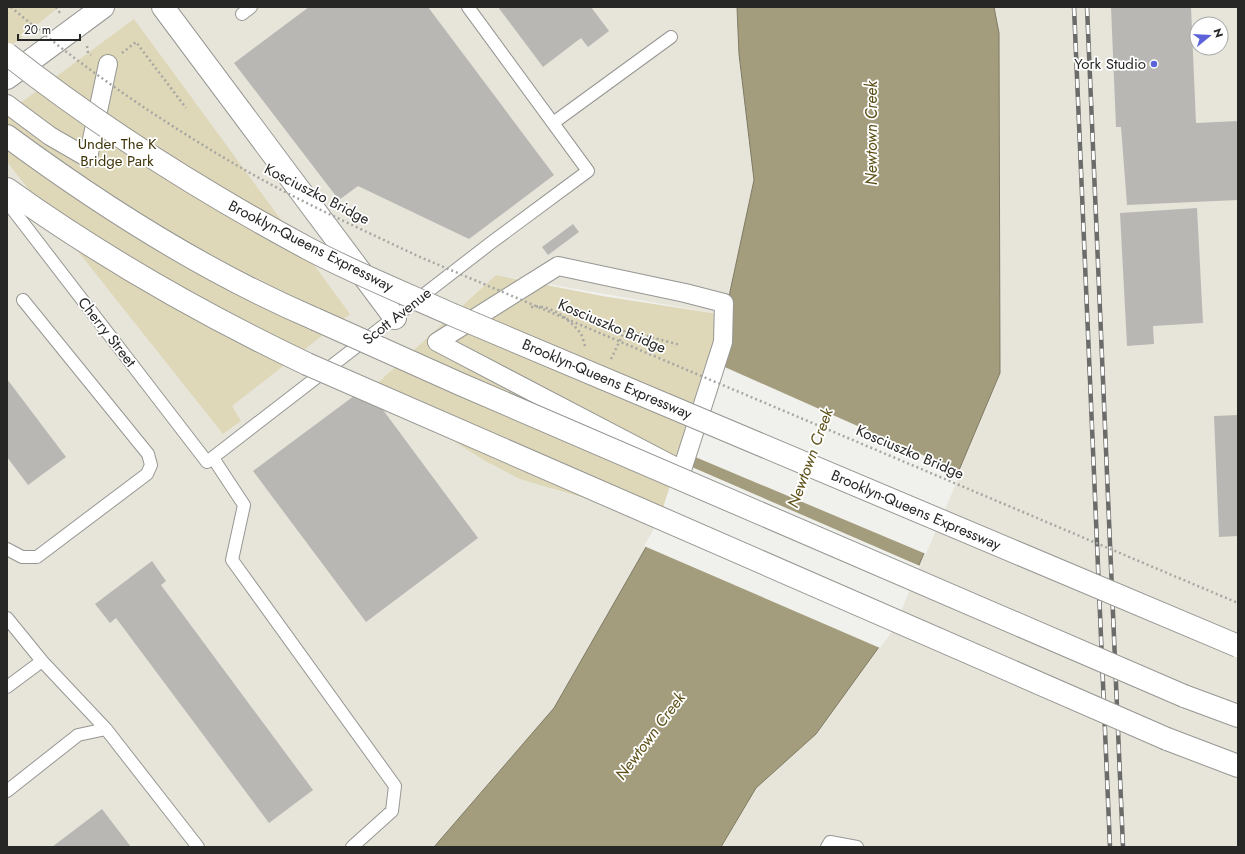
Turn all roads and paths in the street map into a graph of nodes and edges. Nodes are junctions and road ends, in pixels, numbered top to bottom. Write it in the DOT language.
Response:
graph roads {
  1 [pos="11,7"];
  2 [pos="103,7"];
  3 [pos="163,7"];
  4 [pos="468,7"];
  5 [pos="671,37"];
  6 [pos="84,42"];
  7 [pos="7,54"];
  8 [pos="108,64"];
  9 [pos="7,78"];
  10 [pos="7,104"];
  11 [pos="186,108"];
  12 [pos="553,123"];
  13 [pos="7,136"];
  14 [pos="7,189"];
  15 [pos="7,202"];
  16 [pos="23,300"];
  17 [pos="724,303"];
  18 [pos="530,308"];
  19 [pos="395,318"];
  20 [pos="588,353"];
  21 [pos="210,460"];
  22 [pos="7,549"];
  23 [pos="1238,603"];
  24 [pos="7,618"];
  25 [pos="1238,646"];
  26 [pos="42,660"];
  27 [pos="7,687"];
  28 [pos="1238,716"];
  29 [pos="106,729"];
  30 [pos="1238,766"];
  31 [pos="7,790"];
  32 [pos="198,847"];
  33 [pos="352,847"];
  34 [pos="827,847"];
  35 [pos="857,847"];
  1 -- 23 [label="path, Kosciuszko Bridge, bridge"];
  2 -- 9 [label="main road"];
  3 -- 19 [label="main road"];
  4 -- 12 [label="lane"];
  5 -- 12 [label="lane"];
  6 -- 8 [label="path"];
  7 -- 25 [label="main road, Brooklyn-Queens Expressway, bridge"];
  8 -- 10 [label="street"];
  8 -- 11 [label="path"];
  12 -- 19 [label="lane, Scott Avenue"];
  13 -- 28 [label="main road, bridge"];
  14 -- 30 [label="main road, bridge"];
  15 -- 21 [label="lane, Cherry Street"];
  16 -- 22 [label="lane"];
  17 -- 17 [label="street"];
  18 -- 20 [label="path"];
  19 -- 21 [label="lane, Scott Avenue"];
  21 -- 33 [label="lane, Cherry Street"];
  24 -- 26 [label="lane"];
  26 -- 27 [label="lane"];
  26 -- 29 [label="lane"];
  29 -- 31 [label="lane"];
  29 -- 32 [label="lane"];
  34 -- 35 [label="lane"];
}
